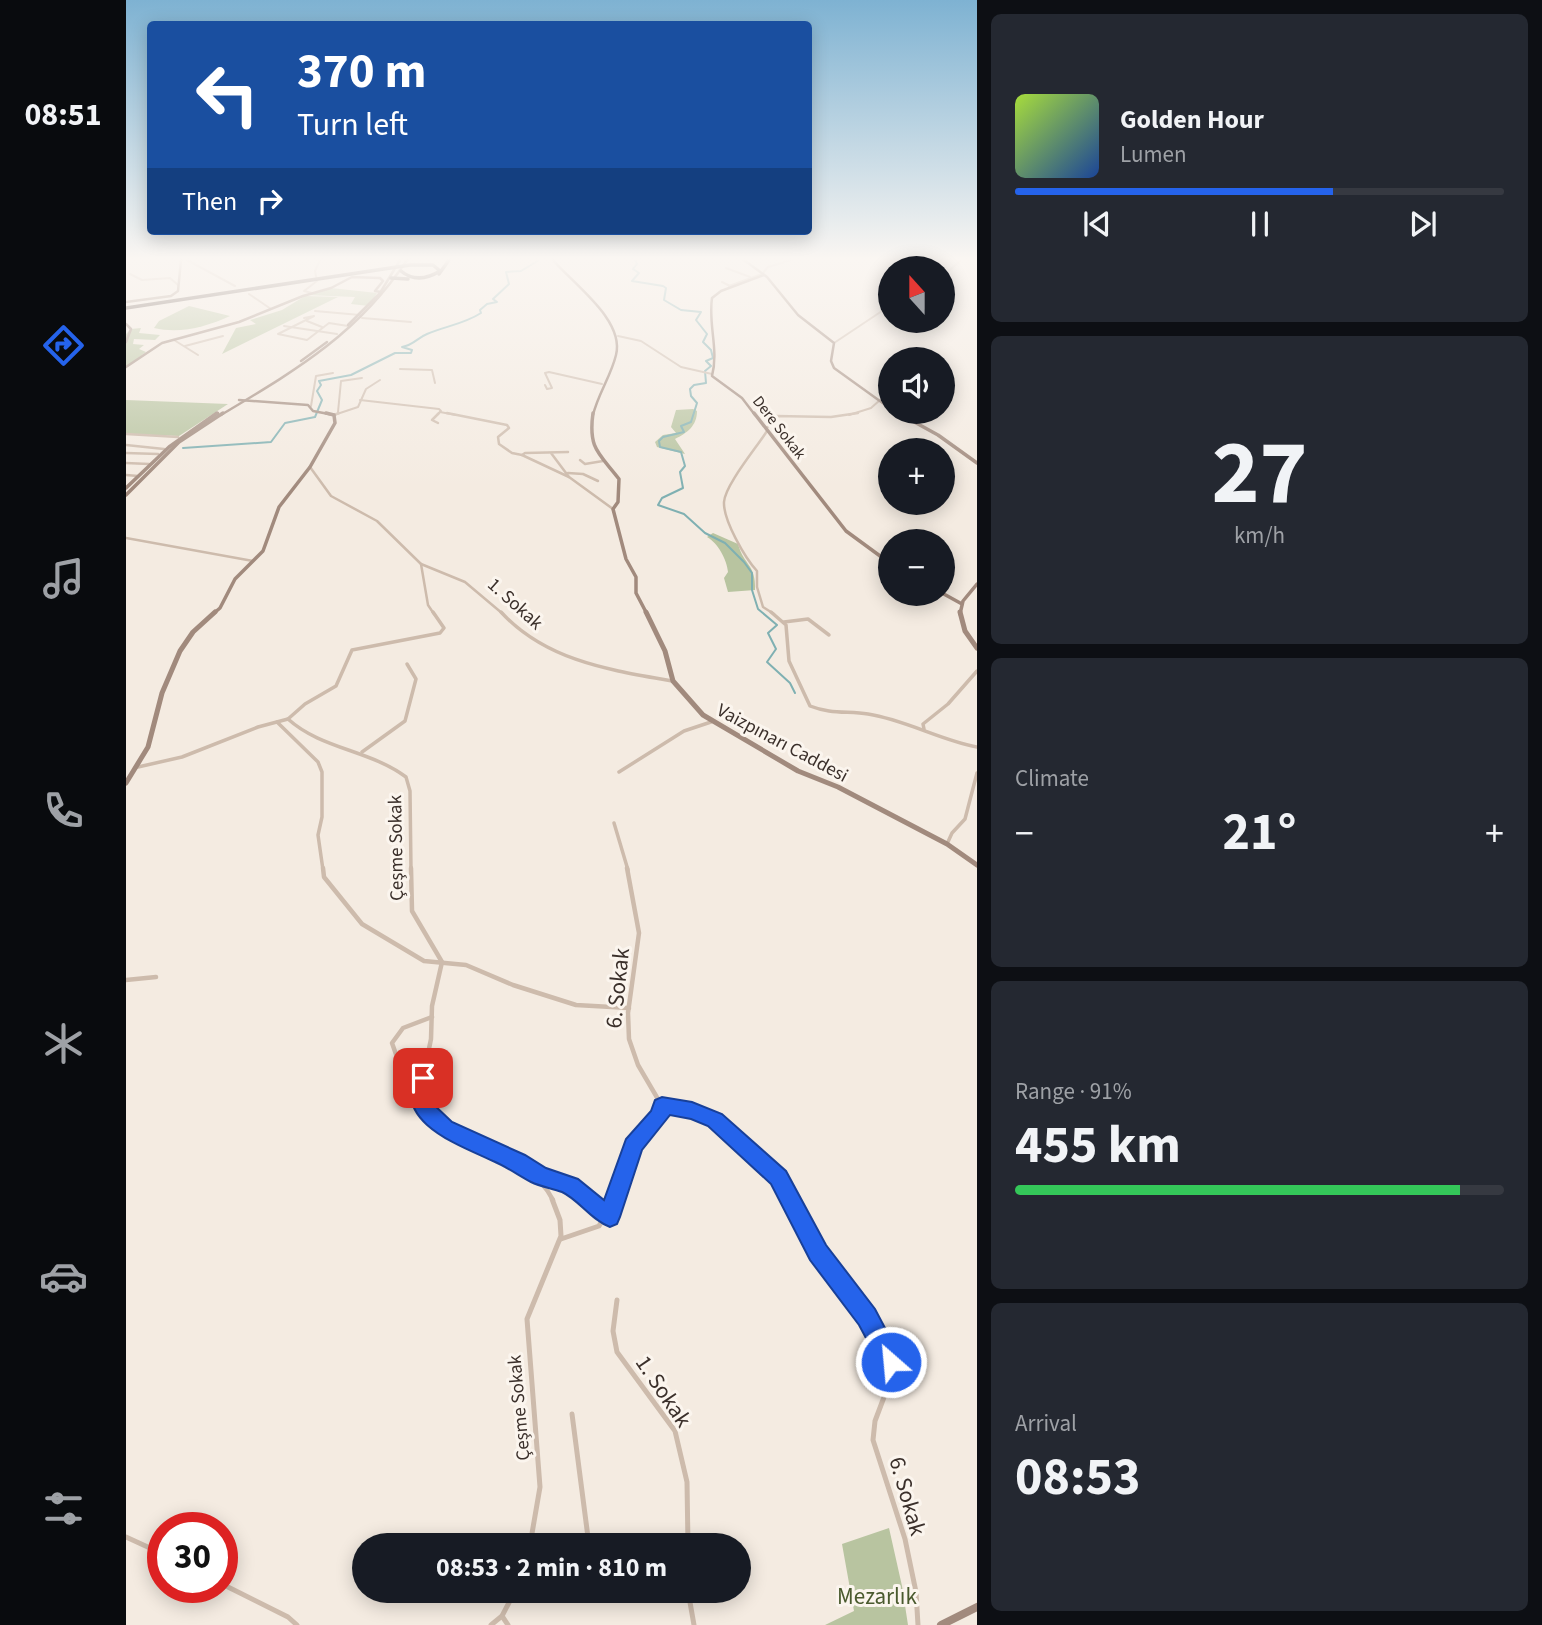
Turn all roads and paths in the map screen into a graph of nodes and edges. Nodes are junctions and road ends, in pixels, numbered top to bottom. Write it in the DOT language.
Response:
graph roads {
  1 [pos="190,336"];
  2 [pos="223,336"];
  3 [pos="287,336"];
  4 [pos="313,336"];
  5 [pos="335,336"];
  6 [pos="338,336"];
  7 [pos="618,336"];
  8 [pos="715,336"];
  9 [pos="825,336"];
  10 [pos="841,336"];
  11 [pos="174,340"];
  12 [pos="834,343"];
  13 [pos="186,346"];
  14 [pos="198,355"];
  15 [pos="126,367"];
  16 [pos="400,369"];
  17 [pos="333,373"];
  18 [pos="712,374"];
  19 [pos="362,378"];
  20 [pos="380,380"];
  21 [pos="435,383"];
  22 [pos="603,384"];
  23 [pos="545,385"];
  24 [pos="878,399"];
  25 [pos="239,400"];
  26 [pos="360,400"];
  27 [pos="245,401"];
  28 [pos="878,402"];
  29 [pos="311,406"];
  30 [pos="440,412"];
  31 [pos="336,414"];
  32 [pos="438,423"];
  33 [pos="918,424"];
  34 [pos="766,430"];
  35 [pos="126,434"];
  36 [pos="178,438"];
  37 [pos="126,445"];
  38 [pos="164,449"];
  39 [pos="568,452"];
  40 [pos="126,453"];
  41 [pos="551,453"];
  42 [pos="158,454"];
  43 [pos="522,455"];
  44 [pos="580,460"];
  45 [pos="603,461"];
  46 [pos="126,463"];
  47 [pos="977,463"];
  48 [pos="149,464"];
  49 [pos="310,467"];
  50 [pos="126,475"];
  51 [pos="568,475"];
  52 [pos="138,476"];
  53 [pos="598,481"];
  54 [pos="126,482"];
  55 [pos="132,482"];
  56 [pos="126,488"];
  57 [pos="126,495"];
  58 [pos="614,509"];
  59 [pos="126,538"];
  60 [pos="878,554"];
  61 [pos="253,561"];
  62 [pos="421,564"];
  63 [pos="977,584"];
  64 [pos="955,600"];
  65 [pos="962,604"];
  66 [pos="784,622"];
  67 [pos="830,635"];
  68 [pos="977,648"];
  69 [pos="407,664"];
  70 [pos="977,671"];
  71 [pos="673,681"];
  72 [pos="288,719"];
  73 [pos="277,722"];
  74 [pos="711,722"];
  75 [pos="924,729"];
  76 [pos="977,747"];
  77 [pos="362,751"];
  78 [pos="138,766"];
  79 [pos="619,772"];
  80 [pos="977,773"];
  81 [pos="126,783"];
  82 [pos="614,823"];
  83 [pos="947,844"];
  84 [pos="977,865"];
  85 [pos="442,962"];
  86 [pos="156,976"];
  87 [pos="126,981"];
  88 [pos="629,1008"];
  89 [pos="432,1017"];
  90 [pos="423,1078"];
  91 [pos="662,1106"];
  92 [pos="540,1176"];
  93 [pos="610,1217"];
  94 [pos="560,1239"];
  95 [pos="617,1300"];
  96 [pos="572,1415"];
  97 [pos="532,1533"];
  98 [pos="587,1533"];
  99 [pos="688,1533"];
  100 [pos="126,1537"];
  101 [pos="147,1547"];
  102 [pos="238,1592"];
  103 [pos="509,1603"];
  104 [pos="690,1603"];
  105 [pos="977,1607"];
  106 [pos="502,1616"];
  107 [pos="297,1625"];
  108 [pos="491,1625"];
  109 [pos="508,1625"];
  110 [pos="694,1625"];
  111 [pos="918,1625"];
  112 [pos="941,1625"];
  1 -- 11 [label="street"];
  2 -- 13 [label="street"];
  3 -- 4 [label="street"];
  5 -- 25 [label="street"];
  6 -- 27 [label="street"];
  7 -- 18 [label="street"];
  7 -- 22 [label="street, Vaizpınarı Caddesi"];
  8 -- 18 [label="street"];
  9 -- 12 [label="street"];
  10 -- 12 [label="street"];
  11 -- 13 [label="street"];
  11 -- 15 [label="street"];
  12 -- 24 [label="street"];
  13 -- 14 [label="street"];
  16 -- 21 [label="street"];
  17 -- 29 [label="street"];
  18 -- 34 [label="street, Dere Sokak"];
  19 -- 31 [label="street"];
  20 -- 26 [label="street"];
  22 -- 23 [label="street"];
  22 -- 45 [label="street, Vaizpınarı Caddesi"];
  25 -- 27 [label="street"];
  25 -- 36 [label="street"];
  26 -- 30 [label="street"];
  26 -- 31 [label="street"];
  27 -- 29 [label="street"];
  27 -- 57 [label="street"];
  28 -- 34 [label="street"];
  29 -- 31 [label="street"];
  30 -- 32 [label="street"];
  30 -- 43 [label="street"];
  31 -- 49 [label="street"];
  33 -- 47 [label="street"];
  34 -- 60 [label="street, Dere Sokak"];
  34 -- 66 [label="street"];
  35 -- 36 [label="street"];
  36 -- 38 [label="street"];
  37 -- 38 [label="street"];
  38 -- 42 [label="street"];
  39 -- 41 [label="street"];
  40 -- 42 [label="street"];
  41 -- 43 [label="street"];
  41 -- 51 [label="street"];
  42 -- 48 [label="street"];
  43 -- 51 [label="street"];
  44 -- 45 [label="street"];
  45 -- 58 [label="street, Vaizpınarı Caddesi"];
  46 -- 48 [label="street"];
  48 -- 52 [label="street"];
  49 -- 61 [label="street"];
  49 -- 62 [label="street"];
  50 -- 52 [label="street"];
  51 -- 53 [label="street"];
  51 -- 58 [label="street"];
  52 -- 55 [label="street"];
  54 -- 55 [label="street"];
  55 -- 56 [label="street"];
  58 -- 71 [label="street, Vaizpınarı Caddesi"];
  59 -- 61 [label="street"];
  61 -- 78 [label="street"];
  62 -- 71 [label="street, 1. Sokak"];
  62 -- 72 [label="street"];
  63 -- 65 [label="street"];
  64 -- 65 [label="street"];
  65 -- 68 [label="street"];
  66 -- 67 [label="street"];
  66 -- 75 [label="street"];
  69 -- 77 [label="street"];
  70 -- 75 [label="street"];
  71 -- 74 [label="street, Vaizpınarı Caddesi"];
  72 -- 73 [label="street"];
  72 -- 77 [label="street, Çeşme Sokak"];
  73 -- 78 [label="street"];
  73 -- 85 [label="street"];
  74 -- 79 [label="street"];
  74 -- 83 [label="street, Vaizpınarı Caddesi"];
  75 -- 76 [label="street"];
  77 -- 85 [label="street, Çeşme Sokak"];
  78 -- 81 [label="street"];
  80 -- 83 [label="street"];
  82 -- 88 [label="street, 6. Sokak"];
  83 -- 84 [label="street, Vaizpınarı Caddesi"];
  85 -- 88 [label="street"];
  85 -- 89 [label="street"];
  86 -- 87 [label="street"];
  88 -- 91 [label="street, 6. Sokak"];
  89 -- 90 [label="street"];
  89 -- 90 [label="street"];
  90 -- 92 [label="street"];
  91 -- 93 [label="street"];
  91 -- 111 [label="street, 6. Sokak"];
  92 -- 93 [label="street"];
  92 -- 94 [label="street"];
  93 -- 94 [label="street"];
  94 -- 97 [label="street, Çeşme Sokak"];
  95 -- 99 [label="street, 1. Sokak"];
  96 -- 98 [label="street"];
  100 -- 101 [label="street"];
  102 -- 107 [label="street"];
  103 -- 106 [label="street"];
  104 -- 110 [label="street"];
  105 -- 112 [label="street"];
  106 -- 108 [label="street"];
  106 -- 109 [label="street"];
}
